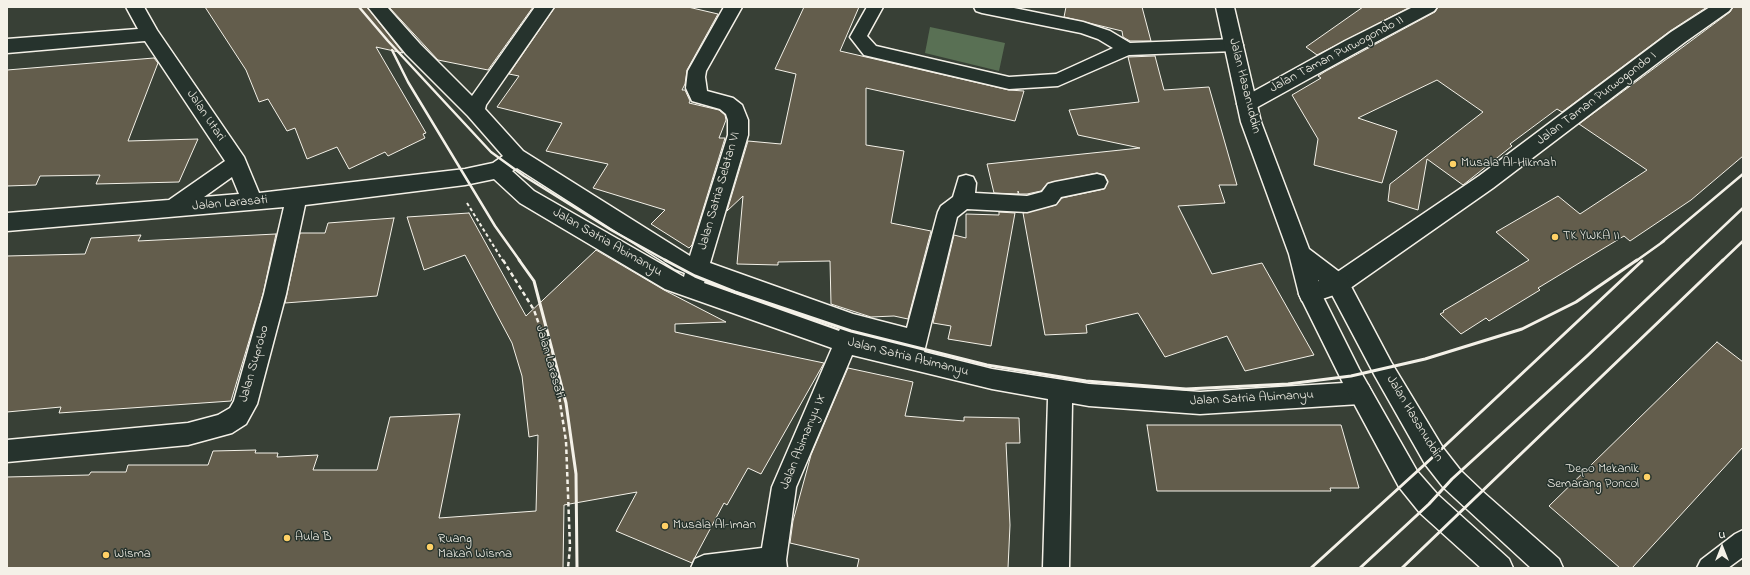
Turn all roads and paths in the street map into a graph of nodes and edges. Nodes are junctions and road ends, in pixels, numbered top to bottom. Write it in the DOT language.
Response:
graph roads {
  1 [pos="135,7"];
  2 [pos="377,7"];
  3 [pos="545,7"];
  4 [pos="733,7"];
  5 [pos="875,7"];
  6 [pos="982,7"];
  7 [pos="1225,7"];
  8 [pos="1428,7"];
  9 [pos="1723,7"];
  10 [pos="150,34"];
  11 [pos="1234,45"];
  12 [pos="7,46"];
  13 [pos="1127,49"];
  14 [pos="1247,104"];
  15 [pos="475,111"];
  16 [pos="516,157"];
  17 [pos="237,163"];
  18 [pos="498,170"];
  19 [pos="452,178"];
  20 [pos="1097,182"];
  21 [pos="296,198"];
  22 [pos="252,202"];
  23 [pos="172,209"];
  24 [pos="7,222"];
  25 [pos="1300,254"];
  26 [pos="695,279"];
  27 [pos="1338,284"];
  28 [pos="1310,294"];
  29 [pos="849,334"];
  30 [pos="913,350"];
  31 [pos="1060,390"];
  32 [pos="1360,392"];
  33 [pos="7,451"];
  34 [pos="1743,542"];
  35 [pos="774,564"];
  36 [pos="568,568"];
  37 [pos="704,568"];
  38 [pos="1056,568"];
  39 [pos="1500,568"];
  40 [pos="1550,568"];
  41 [pos="1709,568"];
  1 -- 10 [label="street, Jalan Utari"];
  2 -- 15 [label="street"];
  3 -- 15 [label="street"];
  4 -- 26 [label="street, Jalan Satria Selatan VI"];
  5 -- 13 [label="lane"];
  6 -- 13 [label="lane"];
  7 -- 11 [label="street, Jalan Hasanuddin"];
  8 -- 14 [label="street, Jalan Taman Purwogondo II"];
  9 -- 27 [label="street, Jalan Taman Purwogondo I"];
  10 -- 12 [label="street"];
  10 -- 17 [label="street, Jalan Utari"];
  11 -- 13 [label="lane"];
  11 -- 14 [label="street, Jalan Hasanuddin"];
  14 -- 25 [label="street, Jalan Hasanuddin"];
  15 -- 16 [label="street"];
  16 -- 18 [label="street, Jalan Larasati"];
  16 -- 26 [label="street"];
  17 -- 22 [label="street, Jalan Utari"];
  17 -- 23 [label="street"];
  18 -- 19 [label="street, Jalan Larasati"];
  18 -- 26 [label="street, Jalan Satria Abimanyu"];
  19 -- 21 [label="street, Jalan Larasati"];
  19 -- 36 [label="path, Jalan Larasati"];
  20 -- 30 [label="street"];
  21 -- 22 [label="street, Jalan Larasati"];
  21 -- 33 [label="street, Jalan Suprobo"];
  22 -- 23 [label="street, Jalan Larasati"];
  23 -- 24 [label="street, Jalan Larasati"];
  25 -- 27 [label="street, Jalan Hasanuddin"];
  25 -- 28 [label="street, Jalan Hasanuddin"];
  26 -- 29 [label="street, Jalan Satria Abimanyu"];
  27 -- 28 [label="street, Jalan Taman Purwogondo I"];
  27 -- 40 [label="street, Jalan Hasanuddin"];
  28 -- 32 [label="street, Jalan Hasanuddin"];
  29 -- 30 [label="street, Jalan Satria Abimanyu"];
  29 -- 35 [label="street, Jalan Abimanyu IX"];
  30 -- 31 [label="street, Jalan Satria Abimanyu"];
  31 -- 32 [label="street, Jalan Satria Abimanyu"];
  31 -- 38 [label="street"];
  32 -- 39 [label="street, Jalan Hasanuddin"];
  34 -- 41 [label="lane"];
  35 -- 37 [label="street"];
}
